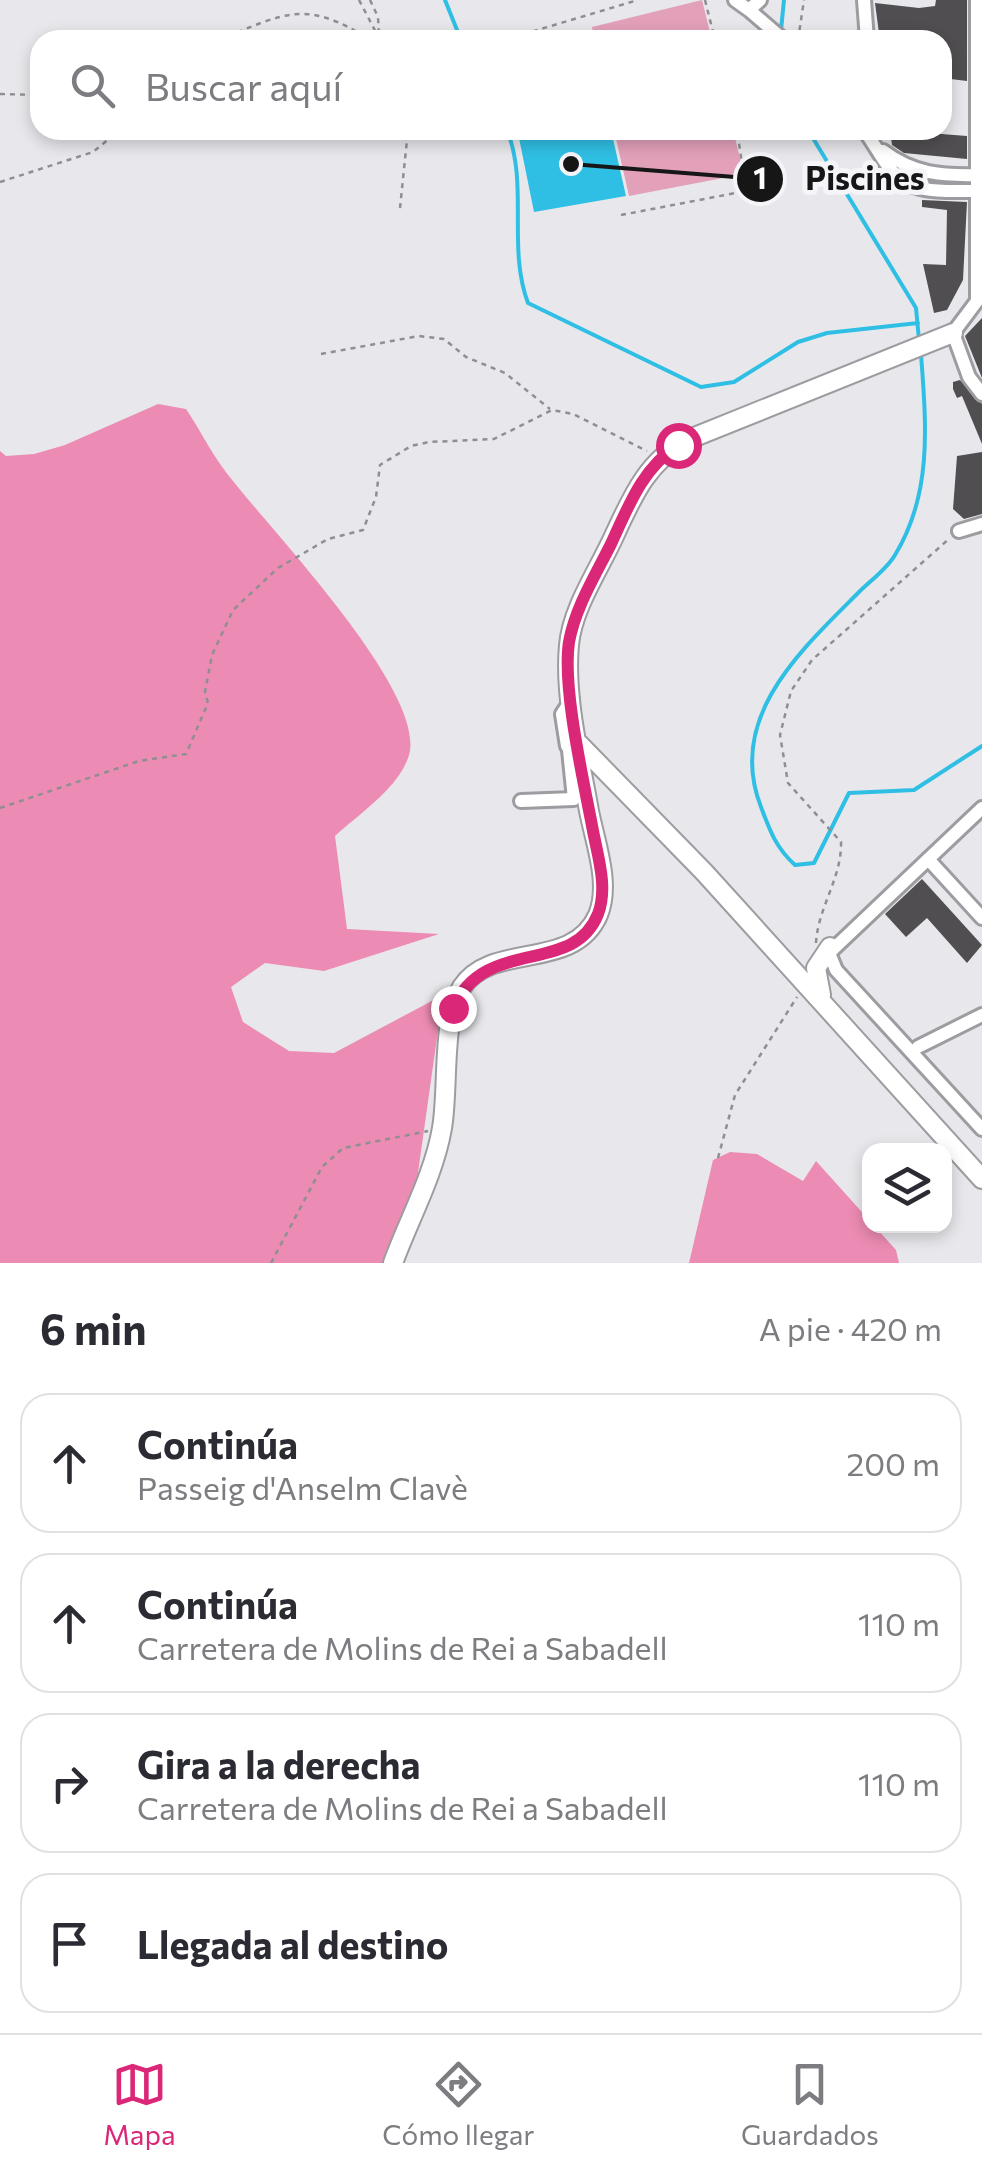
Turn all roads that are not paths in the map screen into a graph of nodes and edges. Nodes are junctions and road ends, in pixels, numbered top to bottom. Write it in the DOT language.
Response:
graph roads {
  1 [pos="735,0"];
  2 [pos="864,0"];
  3 [pos="977,0"];
  4 [pos="756,4"];
  5 [pos="774,30"];
  6 [pos="866,30"];
  7 [pos="980,108"];
  8 [pos="872,140"];
  9 [pos="877,140"];
  10 [pos="878,148"];
  11 [pos="979,175"];
  12 [pos="909,176"];
  13 [pos="981,191"];
  14 [pos="945,336"];
  15 [pos="982,394"];
  16 [pos="982,524"];
  17 [pos="959,531"];
  18 [pos="576,750"];
  19 [pos="521,801"];
  20 [pos="982,808"];
  21 [pos="928,859"];
  22 [pos="982,918"];
  23 [pos="815,969"];
  24 [pos="836,970"];
  25 [pos="982,1014"];
  26 [pos="918,1047"];
  27 [pos="982,1128"];
  28 [pos="982,1164"];
  29 [pos="982,1180"];
  30 [pos="393,1263"];
  1 -- 4 [label="street"];
  2 -- 6 [label="street"];
  3 -- 7 [label="street"];
  4 -- 5 [label="street"];
  7 -- 11 [label="street"];
  8 -- 10 [label="street"];
  9 -- 10 [label="street"];
  10 -- 12 [label="street"];
  11 -- 12 [label="street"];
  11 -- 13 [label="street"];
  12 -- 13 [label="street"];
  13 -- 14 [label="street"];
  14 -- 15 [label="street"];
  14 -- 18 [label="main road"];
  16 -- 17 [label="street"];
  18 -- 19 [label="street"];
  18 -- 23 [label="main road"];
  18 -- 30 [label="main road"];
  20 -- 21 [label="street"];
  21 -- 22 [label="street"];
  21 -- 23 [label="street"];
  23 -- 24 [label="main road"];
  23 -- 28 [label="main road"];
  23 -- 29 [label="main road"];
  24 -- 27 [label="street"];
  25 -- 26 [label="street"];
}
